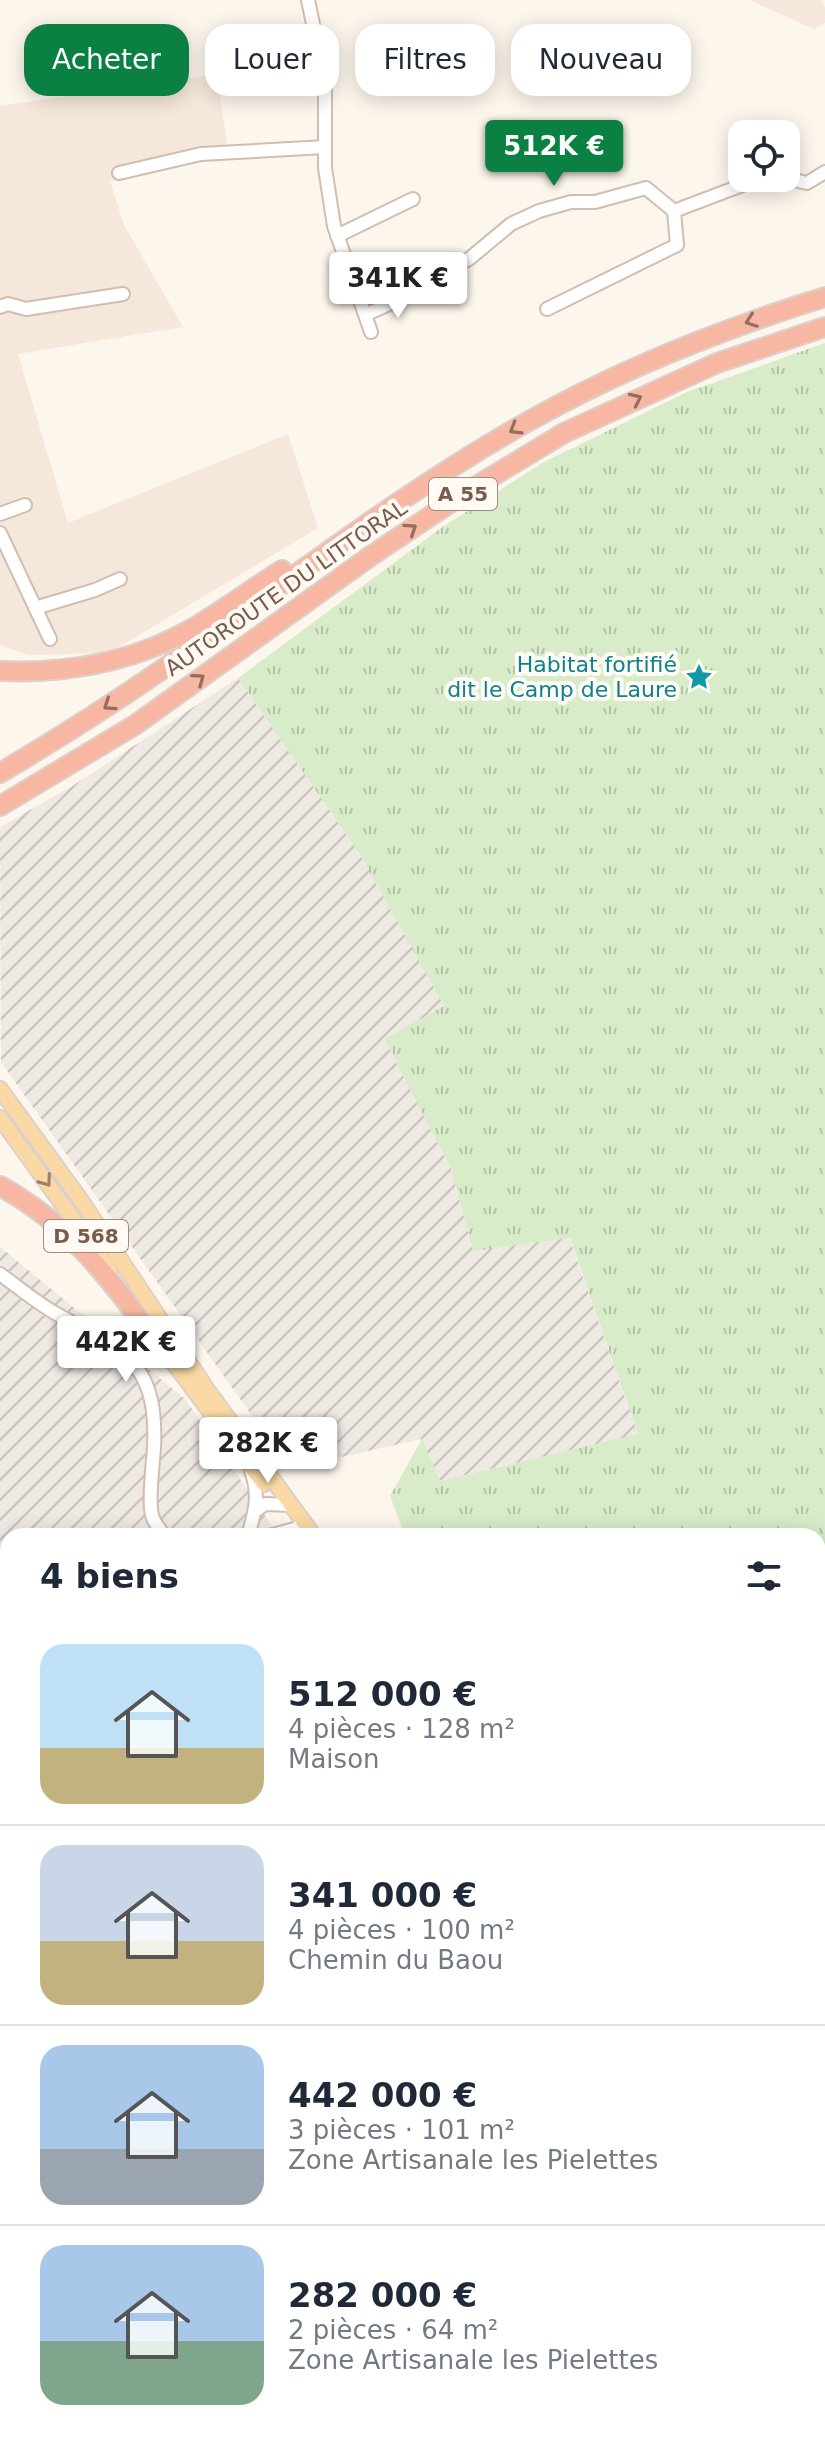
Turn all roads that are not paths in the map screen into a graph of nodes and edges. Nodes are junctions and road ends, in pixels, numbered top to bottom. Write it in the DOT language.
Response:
graph roads {
  1 [pos="308,0"];
  2 [pos="325,147"];
  3 [pos="825,172"];
  4 [pos="119,173"];
  5 [pos="800,181"];
  6 [pos="728,191"];
  7 [pos="413,199"];
  8 [pos="674,211"];
  9 [pos="337,236"];
  10 [pos="439,273"];
  11 [pos="415,292"];
  12 [pos="123,294"];
  13 [pos="825,297"];
  14 [pos="0,307"];
  15 [pos="547,309"];
  16 [pos="365,315"];
  17 [pos="825,327"];
  18 [pos="371,332"];
  19 [pos="449,469"];
  20 [pos="25,505"];
  21 [pos="0,514"];
  22 [pos="1,540"];
  23 [pos="120,579"];
  24 [pos="35,608"];
  25 [pos="50,639"];
  26 [pos="0,671"];
  27 [pos="135,725"];
  28 [pos="0,773"];
  29 [pos="0,806"];
  30 [pos="0,813"];
  31 [pos="0,1089"];
  32 [pos="0,1118"];
  33 [pos="0,1186"];
  34 [pos="0,1274"];
  35 [pos="169,1358"];
  36 [pos="249,1464"];
  37 [pos="285,1504"];
  38 [pos="255,1511"];
  39 [pos="159,1528"];
  40 [pos="250,1528"];
  41 [pos="302,1528"];
  1 -- 2 [label="street"];
  2 -- 4 [label="street"];
  2 -- 9 [label="street"];
  3 -- 5 [label="street"];
  6 -- 8 [label="street"];
  7 -- 9 [label="street"];
  8 -- 10 [label="street"];
  8 -- 15 [label="street"];
  9 -- 16 [label="street"];
  11 -- 16 [label="street"];
  12 -- 14 [label="street"];
  13 -- 19 [label="highway, AUTOROUTE DU LITTORAL / A 55, one-way"];
  16 -- 18 [label="street"];
  27 -- 17 [label="highway, AUTOROUTE DU LITTORAL / A 55, one-way"];
  19 -- 26 [label="highway"];
  19 -- 28 [label="highway, AUTOROUTE DU LITTORAL / A 55, one-way"];
  20 -- 21 [label="street"];
  22 -- 24 [label="street"];
  23 -- 24 [label="street"];
  24 -- 25 [label="street"];
  27 -- 29 [label="highway, AUTOROUTE DU LITTORAL / A 55"];
  27 -- 30 [label="highway"];
  31 -- 37 [label="main road, D 568"];
  32 -- 35 [label="main road, D 568, one-way"];
  33 -- 35 [label="highway"];
  34 -- 39 [label="street"];
  35 -- 36 [label="main road, D 568"];
  36 -- 37 [label="main road, D 568"];
  36 -- 38 [label="street"];
  37 -- 38 [label="street"];
  37 -- 41 [label="main road, D 568"];
  38 -- 40 [label="street"];
}
